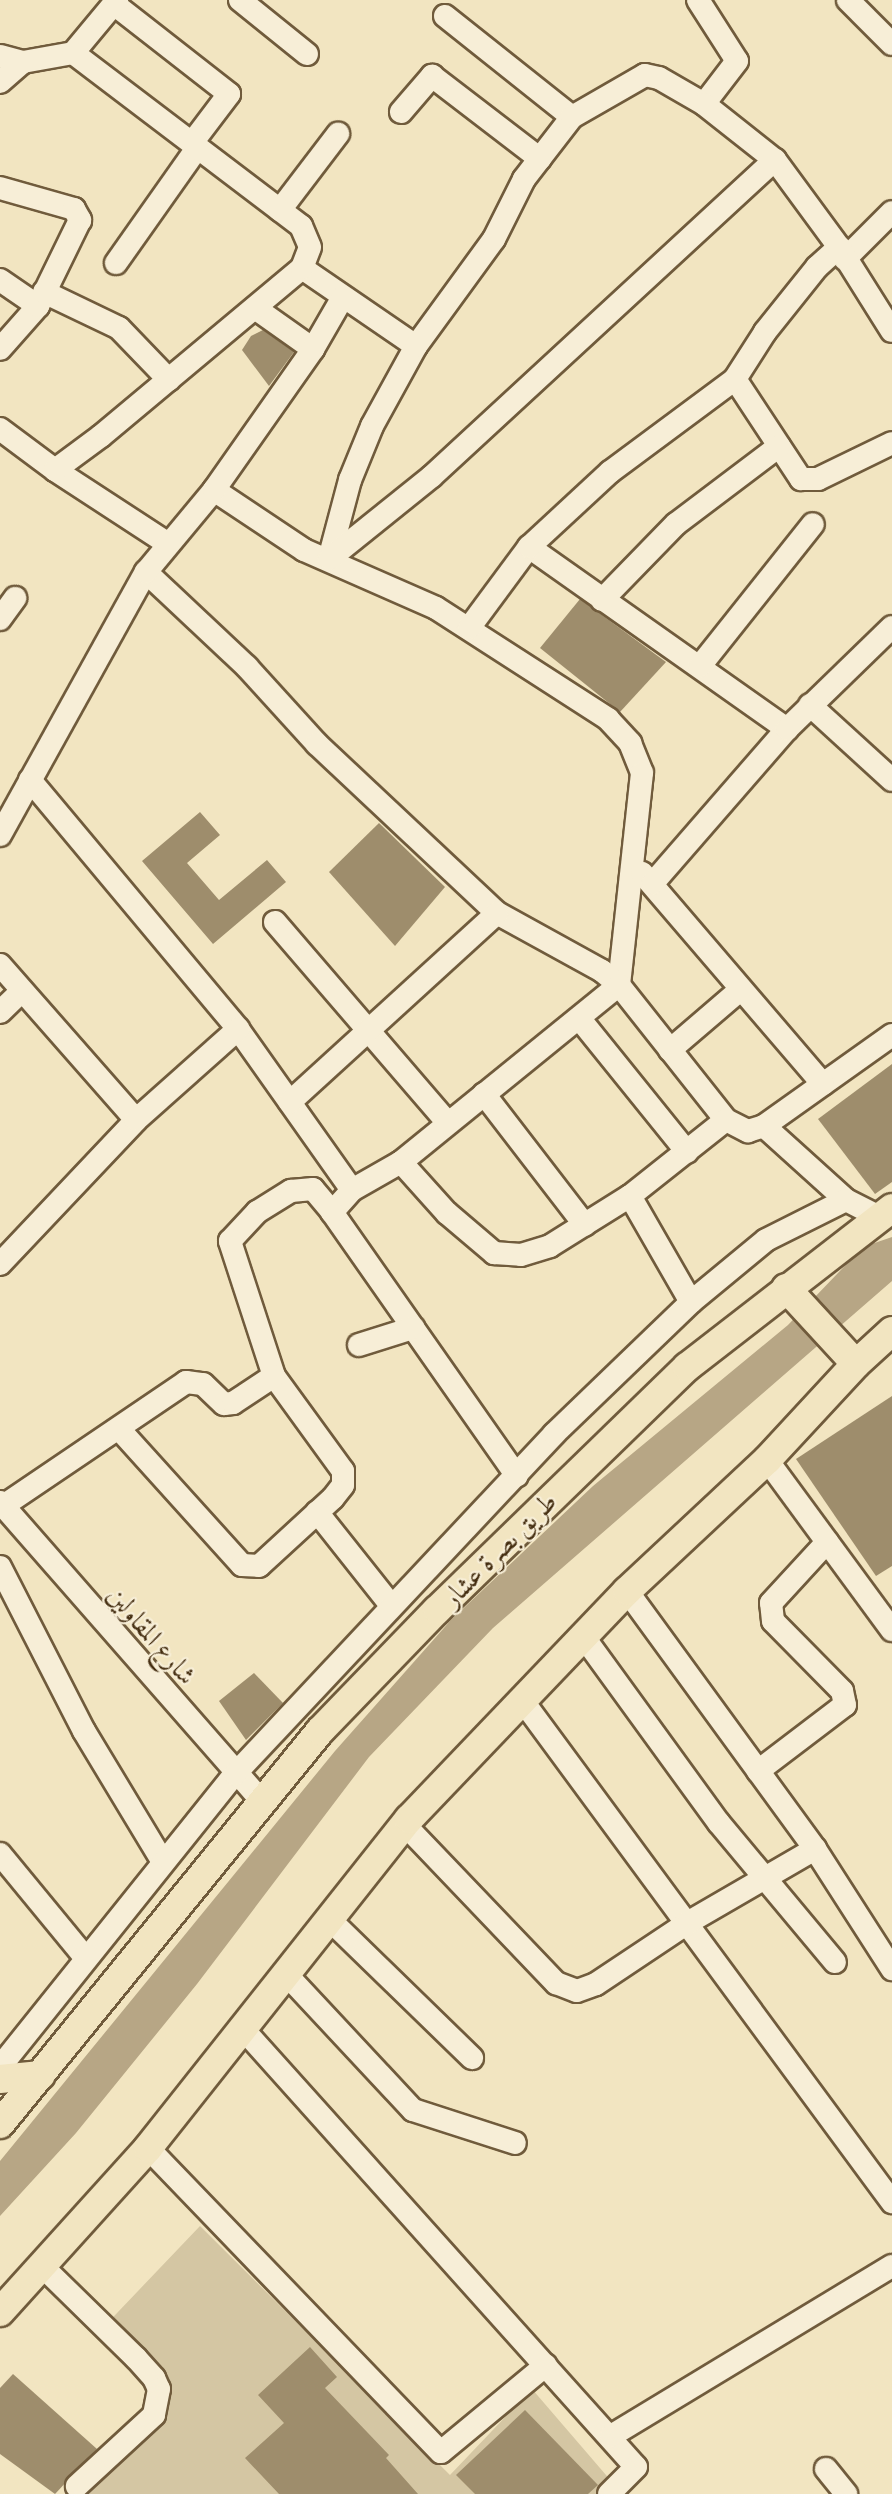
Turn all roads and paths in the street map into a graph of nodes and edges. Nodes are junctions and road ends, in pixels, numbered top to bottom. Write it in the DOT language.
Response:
graph roads {
  1 [pos="240,0"];
  2 [pos="698,0"];
  3 [pos="848,0"];
  4 [pos="115,2"];
  5 [pos="445,16"];
  6 [pos="892,44"];
  7 [pos="73,53"];
  8 [pos="307,54"];
  9 [pos="0,56"];
  10 [pos="23,62"];
  11 [pos="0,82"];
  12 [pos="704,104"];
  13 [pos="401,112"];
  14 [pos="572,117"];
  15 [pos="338,134"];
  16 [pos="195,145"];
  17 [pos="540,159"];
  18 [pos="775,160"];
  19 [pos="0,188"];
  20 [pos="280,210"];
  21 [pos="892,212"];
  22 [pos="842,253"];
  23 [pos="116,262"];
  24 [pos="302,268"];
  25 [pos="0,280"];
  26 [pos="343,297"];
  27 [pos="41,299"];
  28 [pos="255,308"];
  29 [pos="892,331"];
  30 [pos="416,346"];
  31 [pos="0,349"];
  32 [pos="313,349"];
  33 [pos="735,379"];
  34 [pos="169,380"];
  35 [pos="0,429"];
  36 [pos="892,443"];
  37 [pos="779,446"];
  38 [pos="55,470"];
  39 [pos="214,490"];
  40 [pos="813,524"];
  41 [pos="168,543"];
  42 [pos="530,547"];
  43 [pos="329,559"];
  44 [pos="146,572"];
  45 [pos="15,598"];
  46 [pos="602,600"];
  47 [pos="0,619"];
  48 [pos="892,627"];
  49 [pos="469,628"];
  50 [pos="700,666"];
  51 [pos="810,705"];
  52 [pos="787,729"];
  53 [pos="30,780"];
  54 [pos="892,780"];
  55 [pos="0,833"];
  56 [pos="631,861"];
  57 [pos="652,883"];
  58 [pos="498,913"];
  59 [pos="275,922"];
  60 [pos="0,966"];
  61 [pos="619,986"];
  62 [pos="740,990"];
  63 [pos="22,991"];
  64 [pos="0,1012"];
  65 [pos="579,1018"];
  66 [pos="238,1029"];
  67 [pos="370,1032"];
  68 [pos="892,1035"];
  69 [pos="670,1050"];
  70 [pos="823,1084"];
  71 [pos="484,1094"];
  72 [pos="290,1102"];
  73 [pos="136,1120"];
  74 [pos="726,1120"];
  75 [pos="448,1123"];
  76 [pos="764,1126"];
  77 [pos="687,1152"];
  78 [pos="401,1162"];
  79 [pos="352,1190"];
  80 [pos="630,1196"];
  81 [pos="846,1200"];
  82 [pos="332,1212"];
  83 [pos="885,1212"];
  84 [pos="585,1225"];
  85 [pos="0,1264"];
  86 [pos="792,1294"];
  87 [pos="691,1302"];
  88 [pos="413,1328"];
  89 [pos="892,1331"];
  90 [pos="359,1345"];
  91 [pos="849,1357"];
  92 [pos="274,1376"];
  93 [pos="120,1430"];
  94 [pos="767,1460"];
  95 [pos="517,1476"];
  96 [pos="317,1512"];
  97 [pos="4,1513"];
  98 [pos="827,1542"];
  99 [pos="0,1567"];
  100 [pos="627,1592"];
  101 [pos="390,1604"];
  102 [pos="892,1630"];
  103 [pos="583,1636"];
  104 [pos="522,1700"];
  105 [pos="758,1772"];
  106 [pos="235,1774"];
  107 [pos="263,1803"];
  108 [pos="405,1825"];
  109 [pos="815,1849"];
  110 [pos="0,1854"];
  111 [pos="163,1862"];
  112 [pos="765,1877"];
  113 [pos="328,1918"];
  114 [pos="689,1922"];
  115 [pos="85,1958"];
  116 [pos="835,1962"];
  117 [pos="892,1969"];
  118 [pos="286,1974"];
  119 [pos="243,2029"];
  120 [pos="472,2058"];
  121 [pos="0,2067"];
  122 [pos="41,2074"];
  123 [pos="0,2079"];
  124 [pos="0,2124"];
  125 [pos="515,2143"];
  126 [pos="148,2148"];
  127 [pos="892,2202"];
  128 [pos="42,2266"];
  129 [pos="892,2266"];
  130 [pos="0,2312"];
  131 [pos="546,2365"];
  132 [pos="611,2436"];
  133 [pos="826,2469"];
  134 [pos="78,2486"];
  135 [pos="609,2494"];
  136 [pos="846,2494"];
  1 -- 8 [label="street"];
  2 -- 12 [label="street"];
  3 -- 6 [label="street"];
  4 -- 7 [label="street"];
  4 -- 16 [label="street"];
  5 -- 14 [label="street"];
  7 -- 10 [label="street"];
  7 -- 16 [label="street"];
  9 -- 10 [label="street"];
  10 -- 11 [label="street"];
  12 -- 14 [label="street"];
  12 -- 18 [label="street"];
  13 -- 17 [label="street"];
  14 -- 17 [label="street"];
  15 -- 20 [label="street"];
  16 -- 20 [label="street"];
  16 -- 23 [label="street"];
  17 -- 30 [label="street"];
  18 -- 22 [label="street"];
  18 -- 43 [label="street"];
  19 -- 27 [label="street"];
  20 -- 24 [label="street"];
  21 -- 22 [label="street"];
  22 -- 29 [label="street"];
  22 -- 33 [label="street"];
  24 -- 26 [label="street"];
  24 -- 28 [label="street"];
  25 -- 27 [label="street"];
  26 -- 30 [label="street"];
  26 -- 32 [label="street"];
  27 -- 31 [label="street"];
  27 -- 34 [label="street"];
  28 -- 32 [label="street"];
  28 -- 34 [label="street"];
  30 -- 43 [label="street"];
  32 -- 39 [label="street"];
  33 -- 37 [label="street"];
  33 -- 42 [label="street"];
  34 -- 38 [label="street"];
  35 -- 38 [label="street"];
  36 -- 37 [label="street"];
  37 -- 46 [label="street"];
  38 -- 41 [label="street"];
  39 -- 41 [label="street"];
  39 -- 43 [label="street"];
  40 -- 50 [label="street"];
  41 -- 44 [label="street"];
  42 -- 46 [label="street"];
  42 -- 49 [label="street"];
  43 -- 49 [label="street"];
  44 -- 53 [label="street"];
  44 -- 58 [label="street"];
  45 -- 47 [label="street"];
  46 -- 50 [label="street"];
  48 -- 51 [label="street"];
  49 -- 56 [label="street"];
  50 -- 52 [label="street"];
  51 -- 52 [label="street"];
  51 -- 54 [label="street"];
  52 -- 57 [label="street"];
  53 -- 55 [label="street"];
  53 -- 66 [label="street"];
  56 -- 57 [label="street"];
  56 -- 61 [label="street"];
  57 -- 62 [label="street"];
  58 -- 61 [label="street"];
  58 -- 67 [label="street"];
  59 -- 67 [label="street"];
  60 -- 63 [label="street"];
  61 -- 65 [label="street"];
  61 -- 69 [label="street"];
  62 -- 69 [label="street"];
  62 -- 70 [label="street"];
  63 -- 64 [label="street"];
  63 -- 73 [label="street"];
  65 -- 71 [label="street"];
  65 -- 77 [label="street"];
  66 -- 72 [label="street"];
  66 -- 73 [label="street"];
  67 -- 72 [label="street"];
  67 -- 75 [label="street"];
  68 -- 70 [label="street"];
  69 -- 74 [label="street"];
  70 -- 76 [label="street"];
  71 -- 75 [label="street"];
  71 -- 84 [label="street"];
  72 -- 79 [label="street"];
  73 -- 85 [label="street"];
  74 -- 76 [label="street"];
  74 -- 77 [label="street"];
  75 -- 78 [label="street"];
  76 -- 81 [label="street"];
  77 -- 80 [label="street"];
  78 -- 79 [label="street"];
  78 -- 84 [label="street"];
  79 -- 82 [label="street"];
  80 -- 84 [label="street"];
  80 -- 87 [label="street"];
  81 -- 83 [label="street"];
  81 -- 87 [label="street"];
  82 -- 88 [label="street"];
  82 -- 92 [label="street"];
  83 -- 86 [label="main road, طريق بصرة عشار"];
  86 -- 91 [label="main road"];
  86 -- 107 [label="main road, طريق بصرة عشار"];
  87 -- 95 [label="street"];
  88 -- 90 [label="street"];
  88 -- 95 [label="street"];
  89 -- 91 [label="main road"];
  91 -- 94 [label="main road"];
  92 -- 93 [label="street"];
  92 -- 96 [label="street"];
  93 -- 96 [label="street"];
  93 -- 97 [label="street"];
  94 -- 98 [label="street"];
  94 -- 100 [label="main road"];
  95 -- 101 [label="street"];
  96 -- 101 [label="street"];
  97 -- 106 [label="street, شارع المقاولين"];
  98 -- 102 [label="street"];
  98 -- 105 [label="street"];
  99 -- 111 [label="street"];
  100 -- 103 [label="main road"];
  100 -- 105 [label="street"];
  101 -- 106 [label="street"];
  103 -- 104 [label="main road"];
  103 -- 112 [label="street"];
  104 -- 108 [label="main road"];
  104 -- 114 [label="street"];
  105 -- 109 [label="street"];
  106 -- 107 [label="street, شارع المقاولين"];
  106 -- 111 [label="street"];
  107 -- 122 [label="main road, طريق بصرة عشار"];
  108 -- 113 [label="main road"];
  108 -- 114 [label="street"];
  109 -- 112 [label="street"];
  109 -- 117 [label="street"];
  110 -- 115 [label="street"];
  111 -- 115 [label="street"];
  112 -- 114 [label="street"];
  112 -- 116 [label="street"];
  113 -- 118 [label="main road"];
  113 -- 120 [label="street"];
  114 -- 127 [label="street"];
  115 -- 121 [label="street"];
  118 -- 119 [label="main road"];
  118 -- 125 [label="street"];
  119 -- 126 [label="main road"];
  119 -- 131 [label="street"];
  122 -- 123 [label="main road"];
  122 -- 124 [label="main road, طريق بصرة عشار"];
  126 -- 128 [label="main road"];
  126 -- 131 [label="street"];
  128 -- 130 [label="main road"];
  128 -- 134 [label="street"];
  129 -- 132 [label="street"];
  131 -- 132 [label="street"];
  132 -- 135 [label="street"];
  133 -- 136 [label="street"];
}
